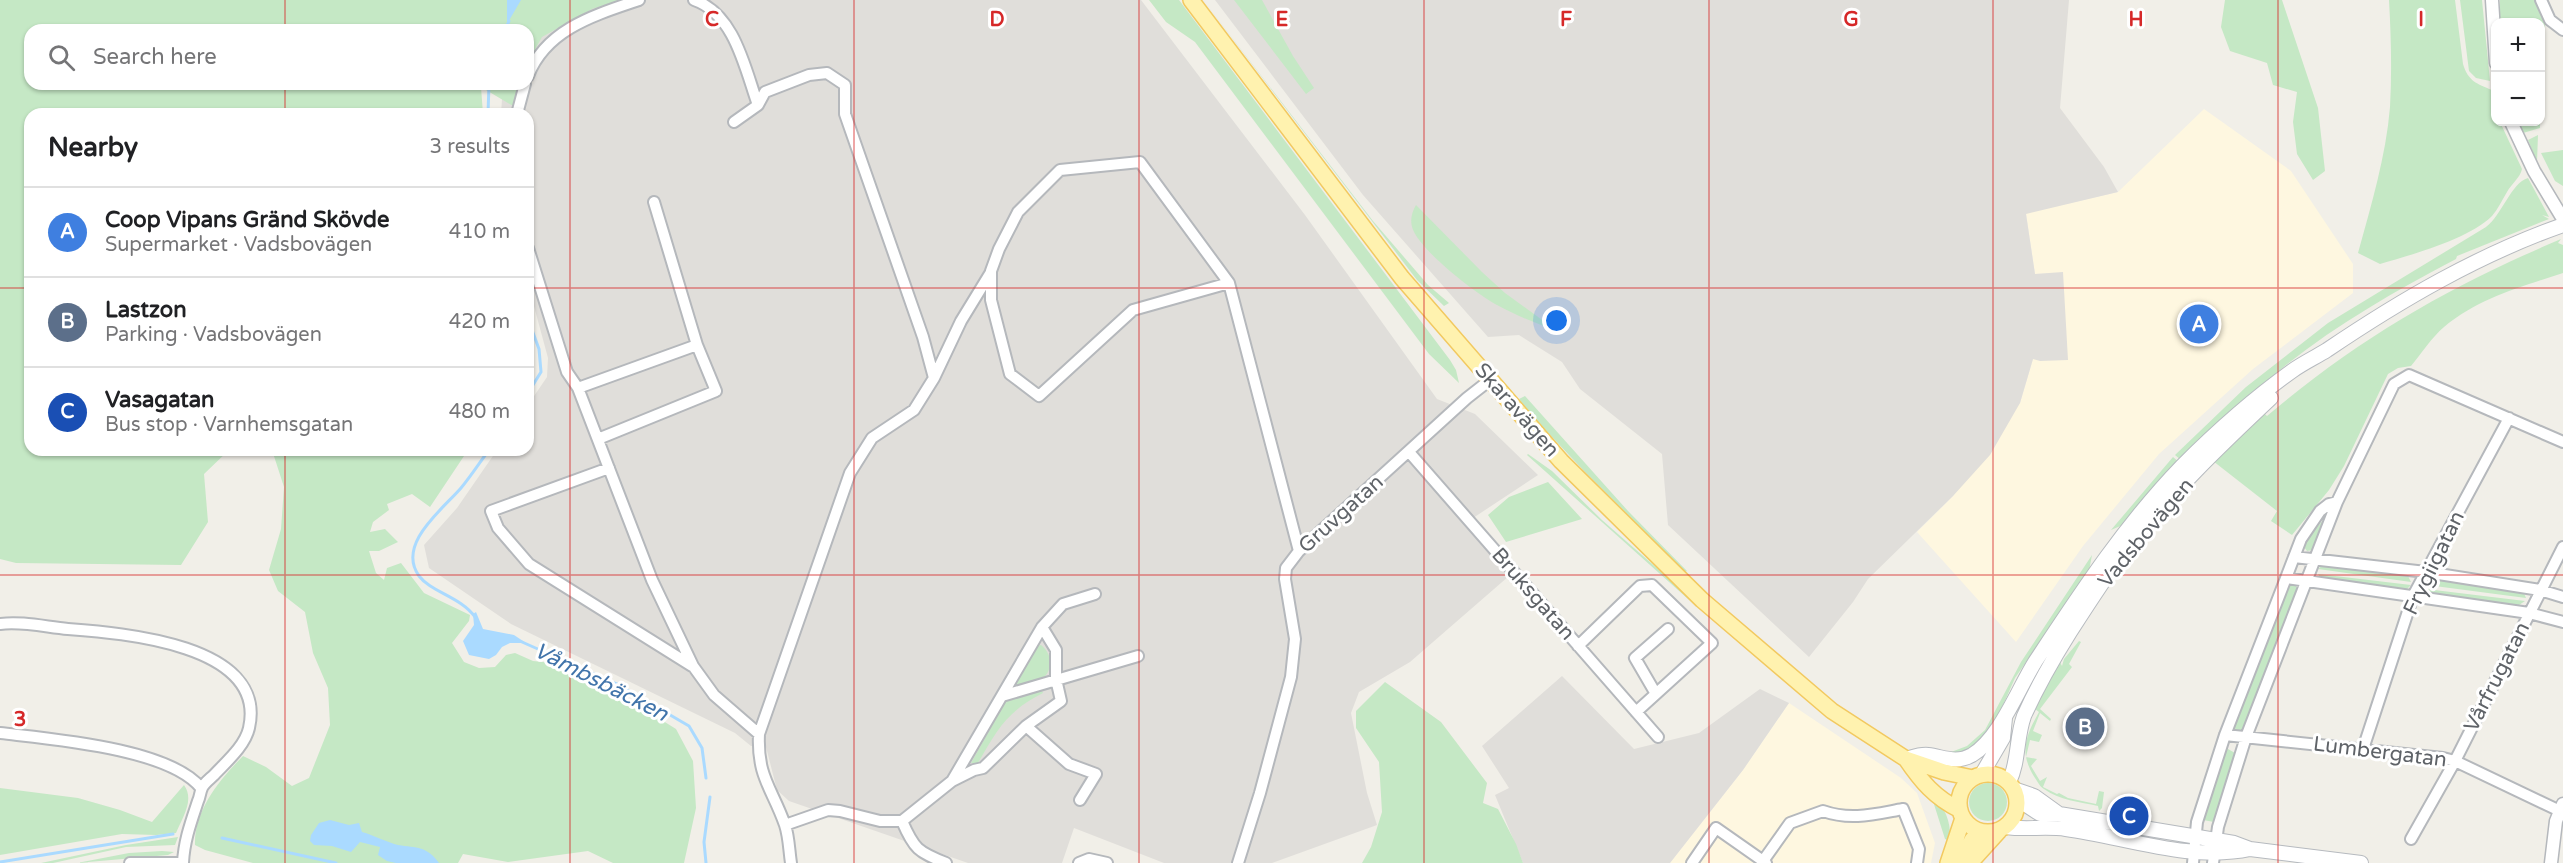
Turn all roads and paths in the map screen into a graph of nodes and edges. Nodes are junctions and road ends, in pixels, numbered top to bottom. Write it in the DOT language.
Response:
graph roads {
  1 [pos="639,0"];
  2 [pos="694,0"];
  3 [pos="1191,0"];
  4 [pos="2492,0"];
  5 [pos="2541,0"];
  6 [pos="2493,18"];
  7 [pos="2563,30"];
  8 [pos="534,66"];
  9 [pos="523,90"];
  10 [pos="758,105"];
  11 [pos="519,108"];
  12 [pos="734,122"];
  13 [pos="2513,126"];
  14 [pos="654,202"];
  15 [pos="2560,224"];
  16 [pos="534,267"];
  17 [pos="992,271"];
  18 [pos="1229,283"];
  19 [pos="697,345"];
  20 [pos="2322,353"];
  21 [pos="934,378"];
  22 [pos="1490,380"];
  23 [pos="578,388"];
  24 [pos="2509,418"];
  25 [pos="598,439"];
  26 [pos="2563,441"];
  27 [pos="1409,452"];
  28 [pos="609,468"];
  29 [pos="2337,502"];
  30 [pos="2563,546"];
  31 [pos="1299,551"];
  32 [pos="2294,557"];
  33 [pos="2314,559"];
  34 [pos="2426,572"];
  35 [pos="2286,578"];
  36 [pos="2306,582"];
  37 [pos="2540,590"];
  38 [pos="1095,594"];
  39 [pos="2413,596"];
  40 [pos="2563,597"];
  41 [pos="2529,613"];
  42 [pos="2563,622"];
  43 [pos="0,624"];
  44 [pos="1042,627"];
  45 [pos="1668,629"];
  46 [pos="1578,646"];
  47 [pos="1138,656"];
  48 [pos="693,666"];
  49 [pos="1056,679"];
  50 [pos="1656,694"];
  51 [pos="1002,696"];
  52 [pos="1636,712"];
  53 [pos="2005,718"];
  54 [pos="1026,726"];
  55 [pos="0,733"];
  56 [pos="759,734"];
  57 [pos="2225,735"];
  58 [pos="1658,737"];
  59 [pos="2246,737"];
  60 [pos="2363,749"];
  61 [pos="1906,759"];
  62 [pos="2455,761"];
  63 [pos="1978,776"];
  64 [pos="952,781"];
  65 [pos="201,788"];
  66 [pos="2014,790"];
  67 [pos="1080,800"];
  68 [pos="2561,808"];
  69 [pos="1961,809"];
  70 [pos="902,821"];
  71 [pos="784,825"];
  72 [pos="2002,829"];
  73 [pos="1980,831"];
  74 [pos="2411,839"];
  75 [pos="2194,850"];
  76 [pos="2214,851"];
  77 [pos="1764,862"];
  78 [pos="130,863"];
  79 [pos="183,863"];
  80 [pos="791,863"];
  81 [pos="946,863"];
  82 [pos="1079,863"];
  83 [pos="1107,863"];
  84 [pos="1238,863"];
  85 [pos="1692,863"];
  86 [pos="1917,863"];
  87 [pos="1948,863"];
  88 [pos="1960,863"];
  89 [pos="1970,863"];
  90 [pos="2361,863"];
  91 [pos="2551,863"];
  1 -- 8 [label="street"];
  2 -- 10 [label="street"];
  3 -- 22 [label="main road, Skaravägen"];
  4 -- 6 [label="street"];
  5 -- 7 [label="street"];
  9 -- 11 [label="street"];
  10 -- 12 [label="street"];
  10 -- 21 [label="street"];
  13 -- 15 [label="street"];
  14 -- 19 [label="street"];
  15 -- 20 [label="main road, Vadsbovägen"];
  16 -- 23 [label="street"];
  17 -- 18 [label="street"];
  17 -- 18 [label="street"];
  17 -- 21 [label="street"];
  18 -- 31 [label="street"];
  19 -- 23 [label="street"];
  19 -- 25 [label="street"];
  20 -- 53 [label="main road, Vadsbovägen"];
  20 -- 66 [label="main road, Vadsbovägen"];
  21 -- 56 [label="street"];
  22 -- 27 [label="street, Gruvgatan"];
  22 -- 61 [label="main road, Skaravägen"];
  23 -- 25 [label="street"];
  24 -- 26 [label="street"];
  24 -- 29 [label="street"];
  24 -- 34 [label="street, Frygiigatan"];
  25 -- 28 [label="street"];
  27 -- 31 [label="street, Gruvgatan"];
  27 -- 46 [label="street, Bruksgatan"];
  28 -- 48 [label="street"];
  28 -- 48 [label="street"];
  29 -- 32 [label="street"];
  29 -- 33 [label="street"];
  30 -- 37 [label="street, Vårfrugatan"];
  31 -- 84 [label="street, Gruvgatan"];
  32 -- 33 [label="street"];
  32 -- 35 [label="street"];
  33 -- 34 [label="street"];
  33 -- 36 [label="street"];
  34 -- 37 [label="street"];
  34 -- 39 [label="street, Frygiigatan"];
  35 -- 36 [label="street"];
  35 -- 57 [label="street"];
  36 -- 39 [label="street"];
  36 -- 59 [label="street"];
  37 -- 40 [label="street"];
  37 -- 41 [label="street, Vårfrugatan"];
  38 -- 44 [label="street"];
  39 -- 41 [label="street"];
  39 -- 60 [label="street, Frygiigatan"];
  41 -- 42 [label="street"];
  41 -- 62 [label="street, Vårfrugatan"];
  43 -- 65 [label="street"];
  44 -- 49 [label="street"];
  44 -- 51 [label="street"];
  45 -- 50 [label="street"];
  46 -- 50 [label="street"];
  46 -- 52 [label="street, Bruksgatan"];
  47 -- 49 [label="street"];
  48 -- 56 [label="street"];
  49 -- 51 [label="street"];
  49 -- 54 [label="street"];
  50 -- 52 [label="street"];
  51 -- 64 [label="street"];
  52 -- 58 [label="street, Bruksgatan"];
  53 -- 61 [label="main road, Vadsbovägen"];
  53 -- 63 [label="main road, Vadsbovägen"];
  54 -- 64 [label="street"];
  54 -- 67 [label="street"];
  55 -- 65 [label="street"];
  56 -- 71 [label="street"];
  57 -- 59 [label="street, Lumbergatan"];
  57 -- 75 [label="street"];
  59 -- 60 [label="street, Lumbergatan"];
  59 -- 76 [label="street"];
  60 -- 62 [label="street, Lumbergatan"];
  61 -- 63 [label="main road, Skaravägen"];
  61 -- 69 [label="main road, Skaravägen"];
  62 -- 68 [label="street, Lumbergatan"];
  62 -- 74 [label="street, Vårfrugatan"];
  63 -- 66 [label="main road"];
  63 -- 69 [label="main road"];
  64 -- 70 [label="street"];
  65 -- 79 [label="street"];
  66 -- 72 [label="main road"];
  66 -- 75 [label="main road"];
  68 -- 91 [label="street"];
  69 -- 73 [label="main road"];
  69 -- 87 [label="main road"];
  70 -- 71 [label="street"];
  70 -- 81 [label="street"];
  71 -- 80 [label="street"];
  72 -- 73 [label="main road"];
  72 -- 75 [label="main road"];
  72 -- 89 [label="main road"];
  73 -- 88 [label="main road"];
  75 -- 76 [label="main road"];
  76 -- 90 [label="main road"];
  77 -- 85 [label="street"];
  77 -- 86 [label="street"];
  78 -- 79 [label="street"];
  82 -- 83 [label="street"];
}
